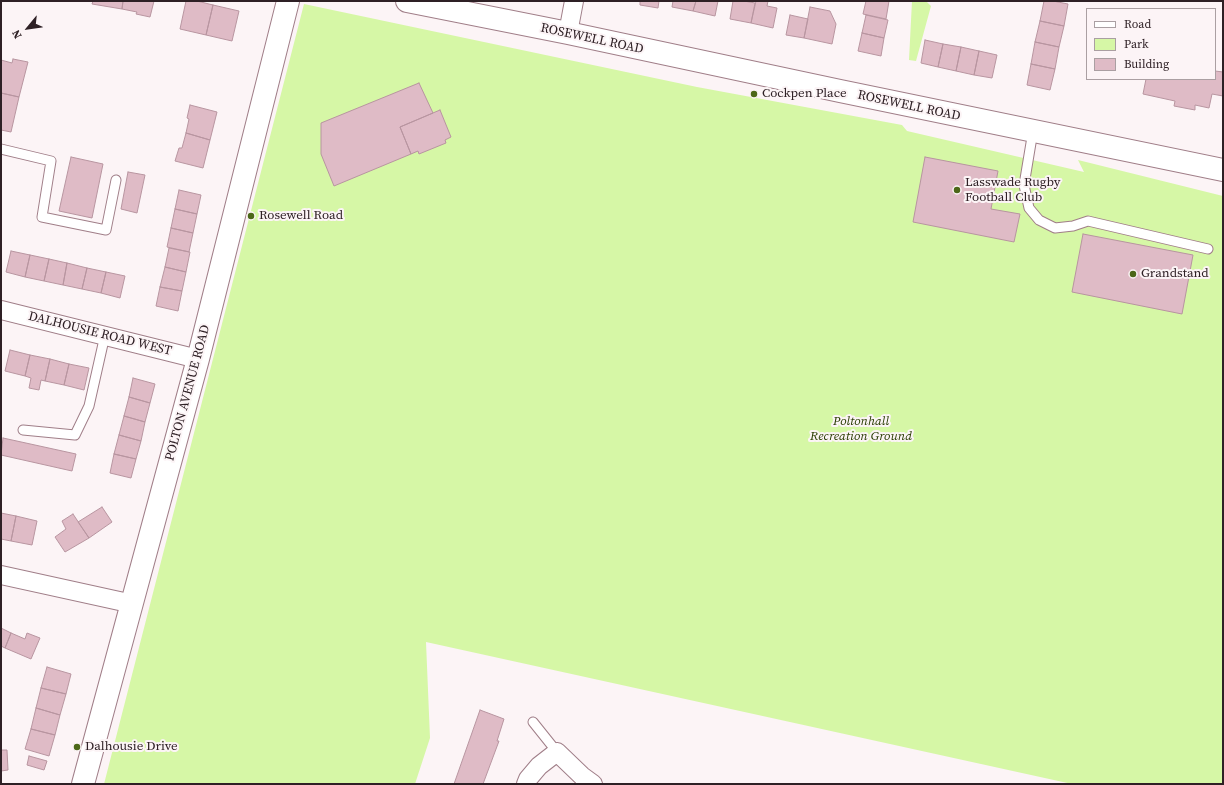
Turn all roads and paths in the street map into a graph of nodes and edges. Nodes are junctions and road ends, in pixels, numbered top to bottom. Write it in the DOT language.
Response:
graph roads {
  1 [pos="288,1"];
  2 [pos="407,1"];
  3 [pos="574,1"];
  4 [pos="568,33"];
  5 [pos="1033,131"];
  6 [pos="1,149"];
  7 [pos="1223,170"];
  8 [pos="116,180"];
  9 [pos="1208,249"];
  10 [pos="1,310"];
  11 [pos="106,335"];
  12 [pos="198,358"];
  13 [pos="23,430"];
  14 [pos="1,575"];
  15 [pos="133,604"];
  16 [pos="533,722"];
  17 [pos="557,752"];
  18 [pos="83,784"];
  19 [pos="526,784"];
  20 [pos="593,784"];
  1 -- 12 [label="main road, POLTON AVENUE ROAD"];
  2 -- 4 [label="main road, ROSEWELL ROAD"];
  3 -- 4 [label="street"];
  4 -- 5 [label="main road, ROSEWELL ROAD"];
  5 -- 7 [label="main road, ROSEWELL ROAD"];
  5 -- 9 [label="lane"];
  6 -- 8 [label="lane"];
  10 -- 11 [label="street, DALHOUSIE ROAD WEST"];
  11 -- 12 [label="street, DALHOUSIE ROAD WEST"];
  11 -- 13 [label="lane"];
  12 -- 15 [label="main road, POLTON AVENUE ROAD"];
  14 -- 15 [label="street"];
  15 -- 18 [label="main road, POLTON AVENUE ROAD"];
  16 -- 17 [label="lane"];
  17 -- 19 [label="street"];
  17 -- 20 [label="street"];
}
